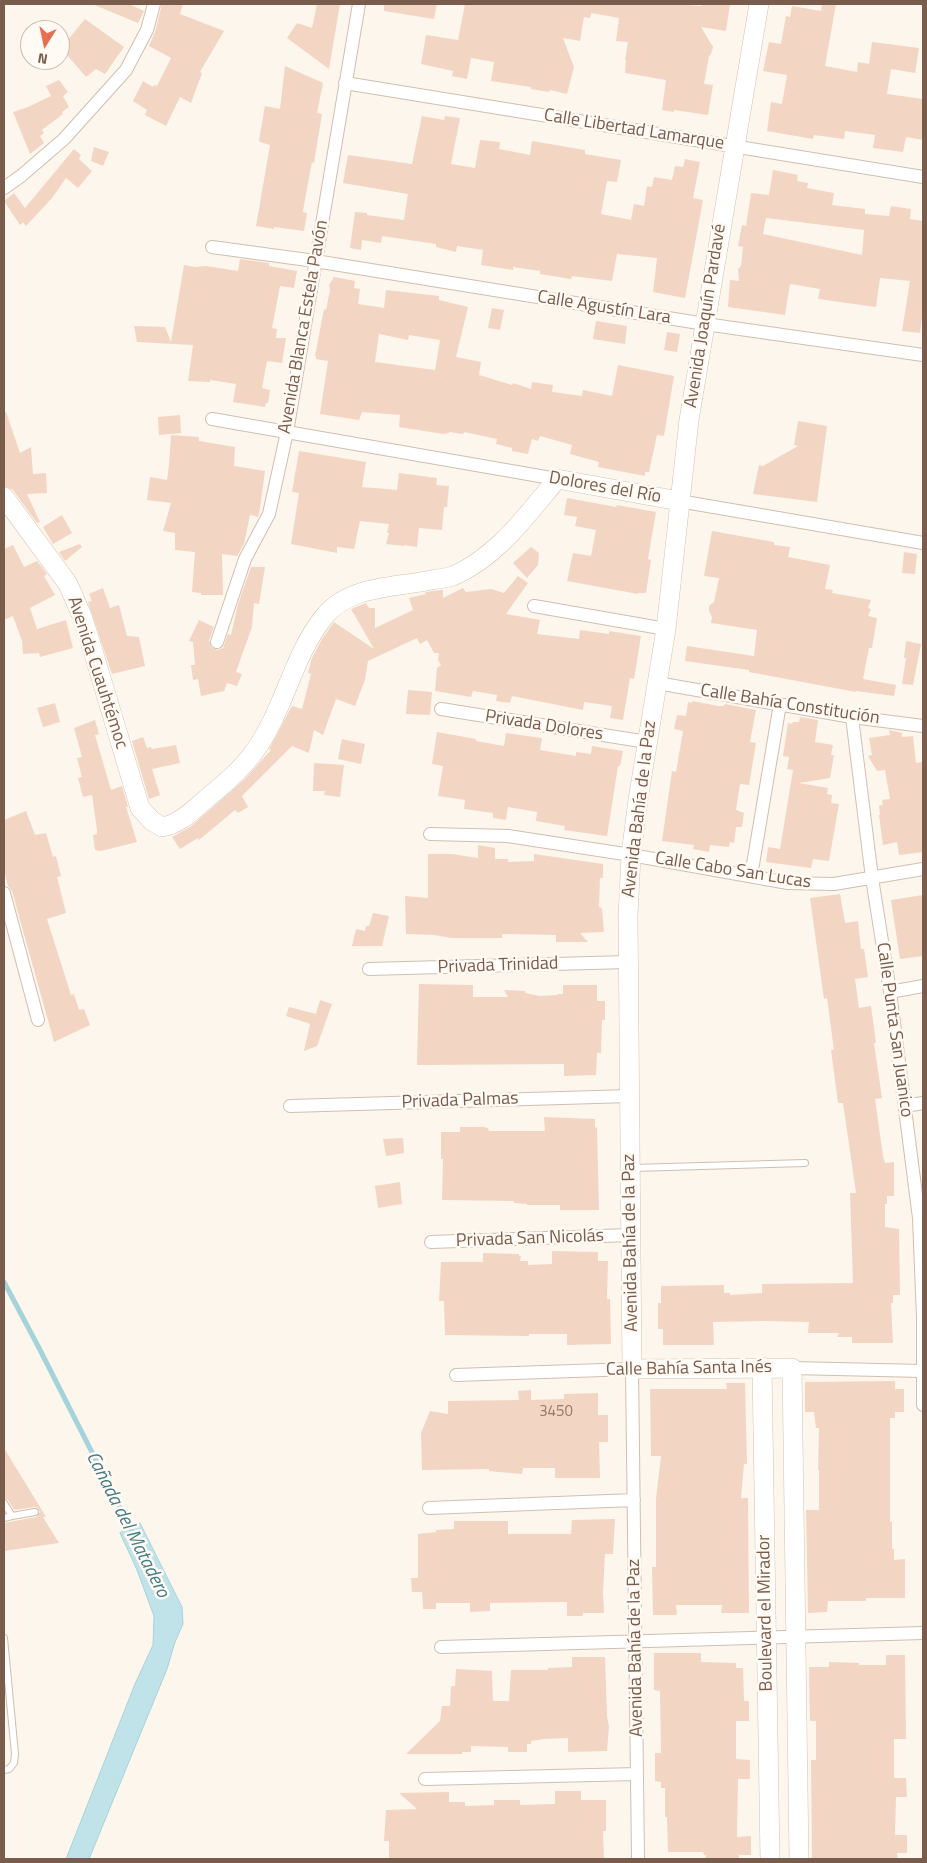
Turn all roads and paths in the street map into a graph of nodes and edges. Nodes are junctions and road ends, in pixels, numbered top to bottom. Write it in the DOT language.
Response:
graph roads {
  1 [pos="154,4"];
  2 [pos="359,4"];
  3 [pos="759,4"];
  4 [pos="345,83"];
  5 [pos="734,146"];
  6 [pos="923,177"];
  7 [pos="4,188"];
  8 [pos="212,247"];
  9 [pos="315,262"];
  10 [pos="705,324"];
  11 [pos="923,355"];
  12 [pos="212,419"];
  13 [pos="287,432"];
  14 [pos="557,479"];
  15 [pos="4,497"];
  16 [pos="679,501"];
  17 [pos="923,543"];
  18 [pos="534,606"];
  19 [pos="666,629"];
  20 [pos="217,642"];
  21 [pos="657,683"];
  22 [pos="780,704"];
  23 [pos="440,709"];
  24 [pos="852,717"];
  25 [pos="923,726"];
  26 [pos="647,742"];
  27 [pos="430,834"];
  28 [pos="631,855"];
  29 [pos="923,869"];
  30 [pos="751,876"];
  31 [pos="872,878"];
  32 [pos="4,892"];
  33 [pos="628,962"];
  34 [pos="369,969"];
  35 [pos="923,986"];
  36 [pos="890,992"];
  37 [pos="38,1020"];
  38 [pos="630,1096"];
  39 [pos="923,1103"];
  40 [pos="290,1106"];
  41 [pos="905,1106"];
  42 [pos="804,1163"];
  43 [pos="630,1168"];
  44 [pos="921,1218"];
  45 [pos="630,1235"];
  46 [pos="430,1242"];
  47 [pos="762,1367"];
  48 [pos="792,1368"];
  49 [pos="632,1369"];
  50 [pos="923,1371"];
  51 [pos="456,1375"];
  52 [pos="923,1405"];
  53 [pos="634,1500"];
  54 [pos="4,1503"];
  55 [pos="429,1508"];
  56 [pos="35,1512"];
  57 [pos="12,1516"];
  58 [pos="4,1518"];
  59 [pos="923,1633"];
  60 [pos="796,1637"];
  61 [pos="4,1638"];
  62 [pos="766,1638"];
  63 [pos="636,1641"];
  64 [pos="441,1647"];
  65 [pos="4,1770"];
  66 [pos="637,1774"];
  67 [pos="425,1779"];
  68 [pos="638,1859"];
  69 [pos="770,1859"];
  70 [pos="799,1859"];
  1 -- 7 [label="street"];
  2 -- 4 [label="street, Avenida Blanca Estela Pavón"];
  3 -- 5 [label="main road, Avenida Joaquín Pardavé"];
  4 -- 5 [label="street, Calle Libertad Lamarque"];
  4 -- 9 [label="street, Avenida Blanca Estela Pavón"];
  5 -- 6 [label="street, Calle Libertad Lamarque"];
  5 -- 10 [label="main road, Avenida Joaquín Pardavé"];
  8 -- 9 [label="street, Calle Agustín Lara"];
  9 -- 10 [label="street, Calle Agustín Lara"];
  9 -- 13 [label="street, Avenida Blanca Estela Pavón"];
  10 -- 11 [label="street, Calle Agustín Lara"];
  10 -- 16 [label="main road, Avenida Joaquín Pardavé"];
  12 -- 13 [label="street, Dolores del Río"];
  13 -- 14 [label="street, Dolores del Río"];
  13 -- 20 [label="street, Avenida Blanca Estela Pavón"];
  14 -- 15 [label="main road, Avenida Cuauhtémoc"];
  14 -- 16 [label="main road, Dolores del Río"];
  16 -- 17 [label="street, Dolores del Río"];
  16 -- 19 [label="main road, Avenida Joaquín Pardavé"];
  18 -- 19 [label="street"];
  19 -- 21 [label="main road, Avenida Bahía de la Paz"];
  21 -- 22 [label="street, Calle Bahía Constitución"];
  21 -- 26 [label="main road, Avenida Bahía de la Paz"];
  22 -- 24 [label="street, Calle Bahía Constitución"];
  22 -- 30 [label="street"];
  23 -- 26 [label="street, Privada Dolores"];
  24 -- 25 [label="street, Calle Bahía Constitución"];
  24 -- 31 [label="street, Calle Punta San Juanico"];
  26 -- 28 [label="main road, Avenida Bahía de la Paz"];
  27 -- 28 [label="street, Calle Cabo San Lucas"];
  28 -- 30 [label="street, Calle Cabo San Lucas"];
  28 -- 33 [label="main road, Avenida Bahía de la Paz"];
  29 -- 31 [label="street, Calle Cabo San Lucas"];
  30 -- 31 [label="street, Calle Cabo San Lucas"];
  31 -- 36 [label="street, Calle Punta San Juanico"];
  32 -- 37 [label="street"];
  33 -- 34 [label="street, Privada Trinidad"];
  33 -- 38 [label="main road, Avenida Bahía de la Paz"];
  35 -- 36 [label="street"];
  36 -- 41 [label="street, Calle Punta San Juanico"];
  38 -- 40 [label="street, Privada Palmas"];
  38 -- 43 [label="main road, Avenida Bahía de la Paz"];
  39 -- 41 [label="street"];
  41 -- 44 [label="street, Calle Punta San Juanico"];
  42 -- 43 [label="lane"];
  43 -- 45 [label="main road, Avenida Bahía de la Paz"];
  44 -- 50 [label="street, Calle Punta San Juanico"];
  45 -- 46 [label="street, Privada San Nicolás"];
  45 -- 49 [label="main road, Avenida Bahía de la Paz"];
  47 -- 48 [label="main road, Calle Bahía Santa Inés"];
  47 -- 49 [label="main road, Calle Bahía Santa Inés"];
  47 -- 62 [label="main road, Boulevard el Mirador"];
  48 -- 50 [label="street, Calle Bahía Santa Inés"];
  48 -- 60 [label="main road, Boulevard el Mirador"];
  49 -- 51 [label="street, Calle Bahía Santa Inés"];
  49 -- 53 [label="street, Avenida Bahía de la Paz"];
  50 -- 52 [label="street, Calle Punta San Juanico"];
  53 -- 55 [label="street"];
  53 -- 63 [label="street, Avenida Bahía de la Paz"];
  54 -- 57 [label="lane"];
  56 -- 57 [label="lane"];
  57 -- 58 [label="lane"];
  59 -- 60 [label="street"];
  60 -- 62 [label="street"];
  60 -- 70 [label="main road, Boulevard el Mirador"];
  61 -- 65 [label="lane"];
  62 -- 63 [label="street"];
  62 -- 69 [label="main road, Boulevard el Mirador"];
  63 -- 64 [label="street"];
  63 -- 66 [label="street, Avenida Bahía de la Paz"];
  66 -- 67 [label="street"];
  66 -- 68 [label="street, Avenida Bahía de la Paz"];
}
